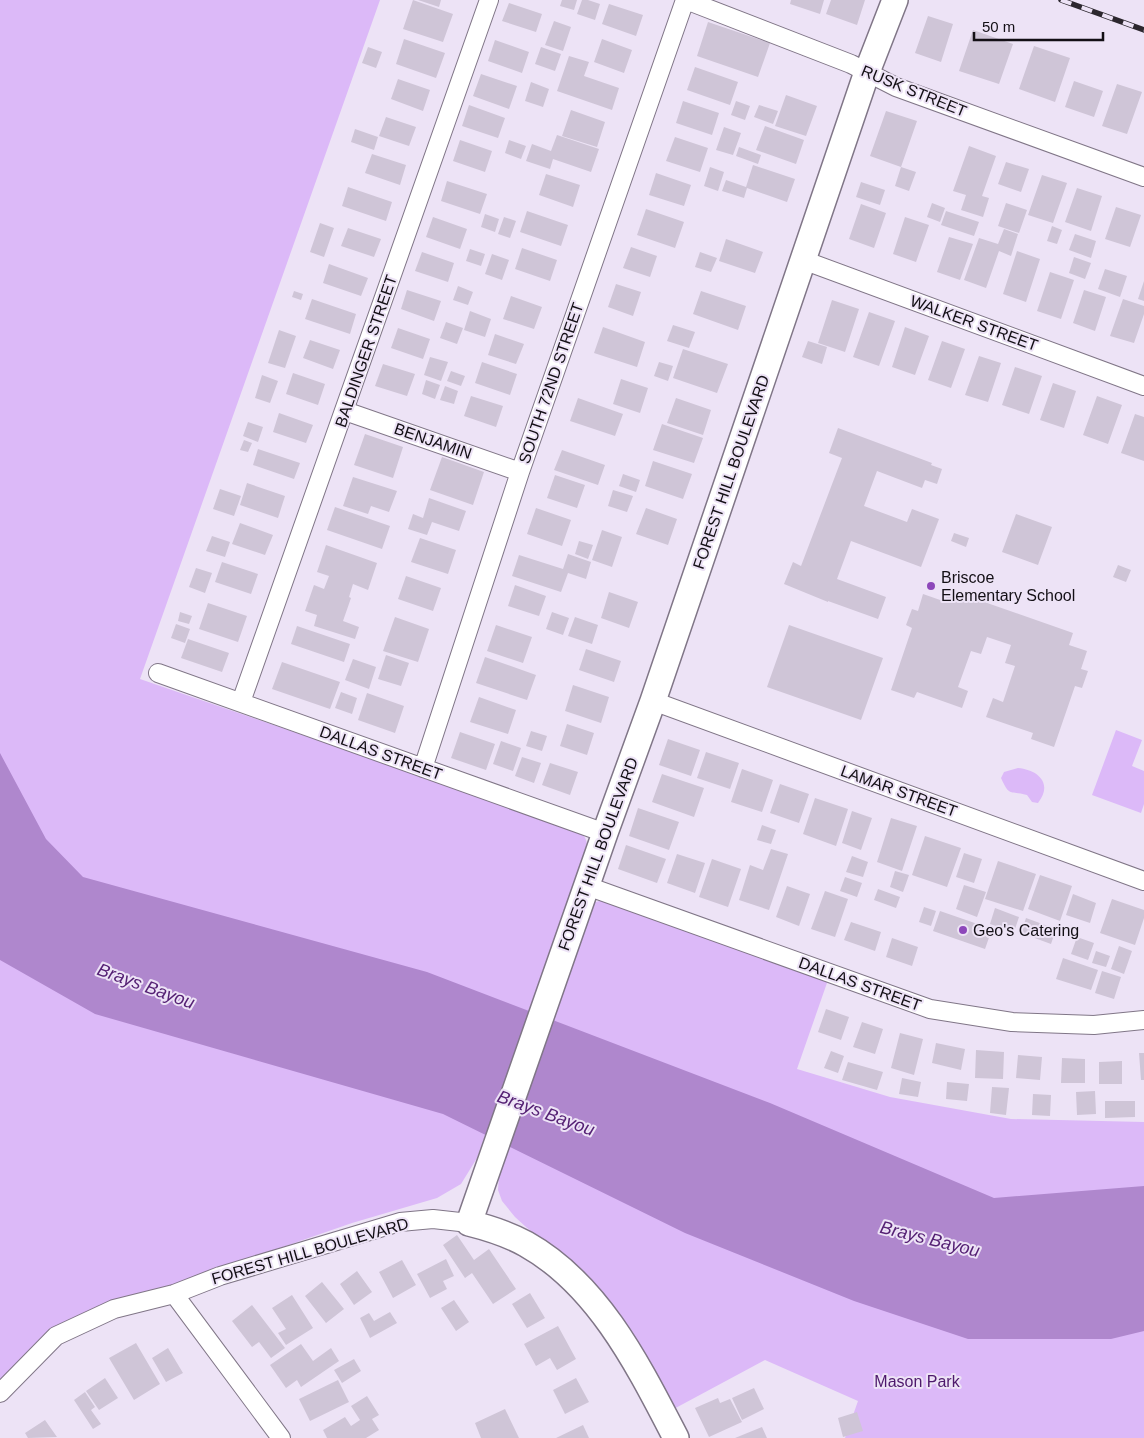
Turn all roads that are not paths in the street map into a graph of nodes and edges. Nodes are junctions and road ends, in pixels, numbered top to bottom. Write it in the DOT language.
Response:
graph roads {
  1 [pos="490,0"];
  2 [pos="686,0"];
  3 [pos="895,0"];
  4 [pos="867,72"];
  5 [pos="1144,177"];
  6 [pos="803,260"];
  7 [pos="1144,386"];
  8 [pos="345,411"];
  9 [pos="520,472"];
  10 [pos="158,673"];
  11 [pos="654,701"];
  12 [pos="241,702"];
  13 [pos="423,768"];
  14 [pos="605,833"];
  15 [pos="1144,881"];
  16 [pos="587,886"];
  17 [pos="1144,1020"];
  18 [pos="469,1224"];
  19 [pos="174,1294"];
  20 [pos="0,1393"];
  21 [pos="281,1438"];
  22 [pos="676,1438"];
  1 -- 8 [label="street, BALDINGER STREET"];
  2 -- 4 [label="street, RUSK STREET"];
  2 -- 9 [label="street, SOUTH 72ND STREET"];
  3 -- 4 [label="street, FOREST HILL BOULEVARD"];
  4 -- 5 [label="street, RUSK STREET"];
  4 -- 6 [label="street, FOREST HILL BOULEVARD"];
  6 -- 7 [label="street, WALKER STREET"];
  6 -- 11 [label="street, FOREST HILL BOULEVARD"];
  8 -- 9 [label="street, BENJAMIN"];
  8 -- 12 [label="street, BALDINGER STREET"];
  9 -- 13 [label="street, SOUTH 72ND STREET"];
  10 -- 12 [label="street, DALLAS STREET"];
  11 -- 14 [label="street, FOREST HILL BOULEVARD"];
  11 -- 15 [label="street, LAMAR STREET"];
  12 -- 13 [label="street, DALLAS STREET"];
  13 -- 14 [label="street, DALLAS STREET"];
  14 -- 16 [label="street, FOREST HILL BOULEVARD"];
  16 -- 17 [label="street, DALLAS STREET"];
  16 -- 18 [label="street, FOREST HILL BOULEVARD"];
  18 -- 19 [label="street, FOREST HILL BOULEVARD"];
  18 -- 22 [label="street"];
  19 -- 20 [label="street, FOREST HILL BOULEVARD"];
  19 -- 21 [label="street"];
}
